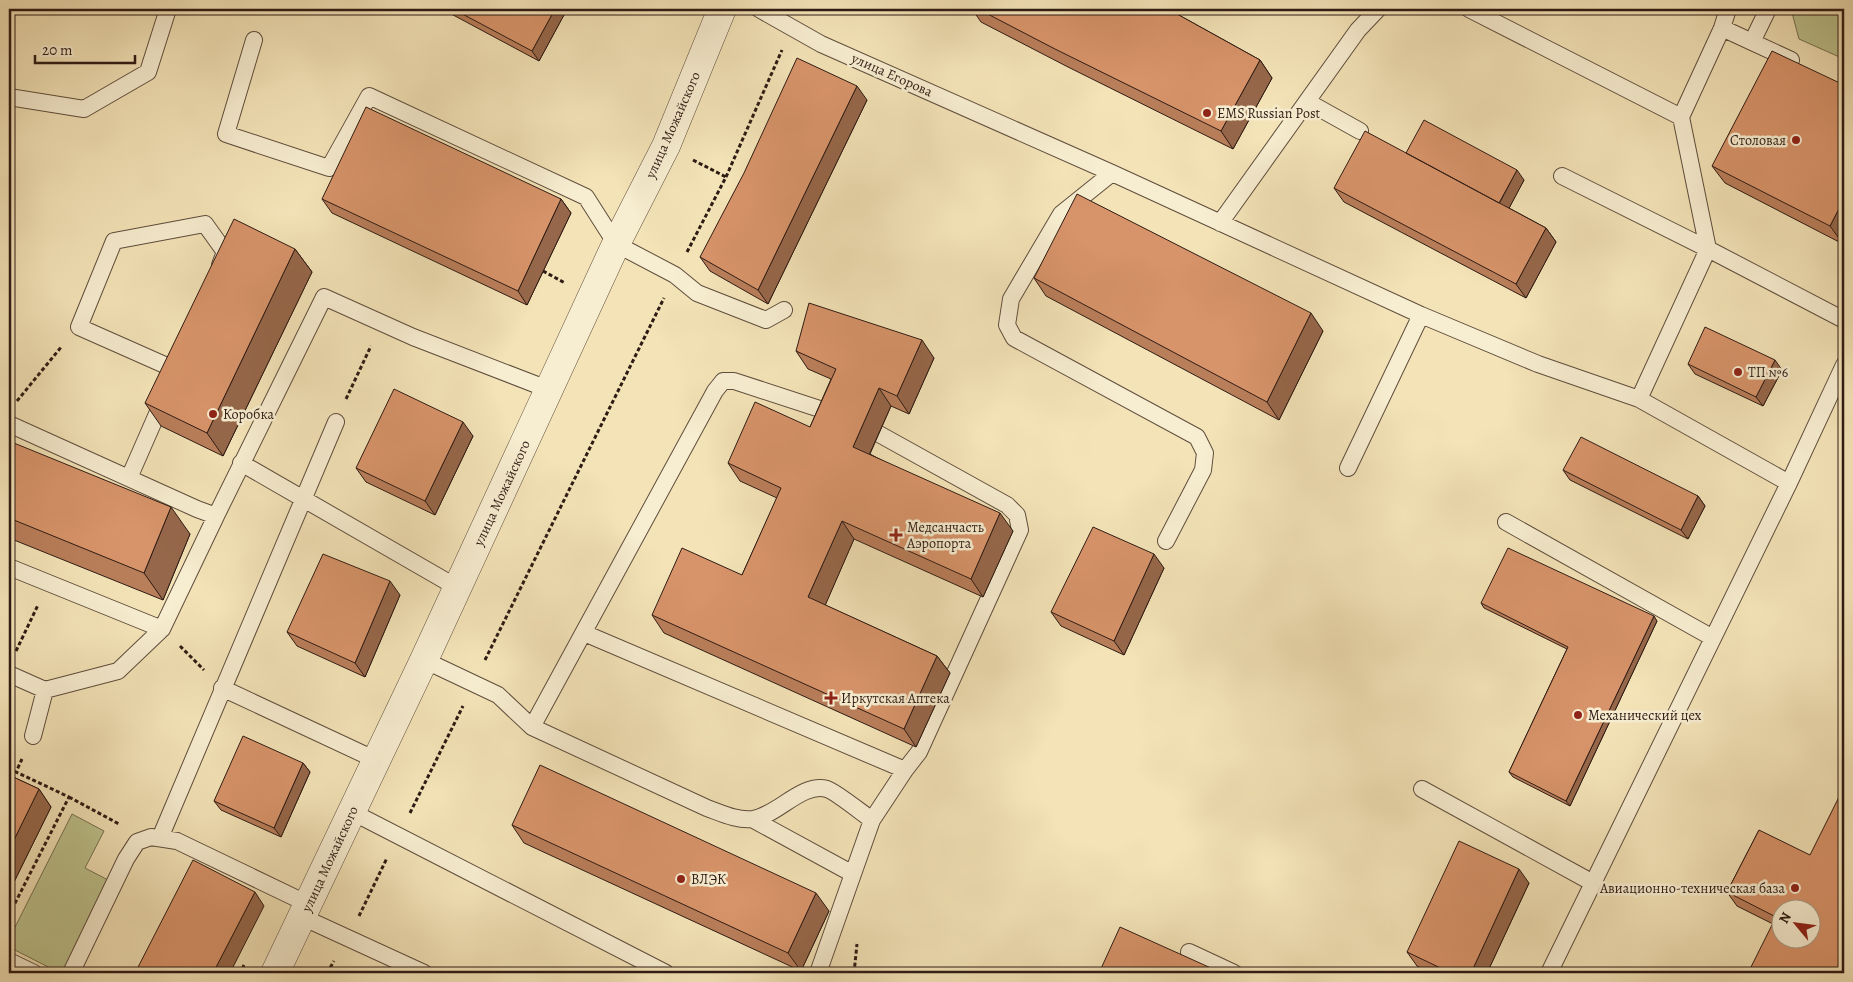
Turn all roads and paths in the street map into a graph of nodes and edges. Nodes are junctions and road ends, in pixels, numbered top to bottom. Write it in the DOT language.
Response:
graph roads {
  1 [pos="168,9"];
  2 [pos="722,9"];
  3 [pos="759,9"];
  4 [pos="1378,9"];
  5 [pos="1469,9"];
  6 [pos="1728,9"];
  7 [pos="1768,9"];
  8 [pos="791,28"];
  9 [pos="1722,28"];
  10 [pos="254,40"];
  11 [pos="1752,42"];
  12 [pos="1802,66"];
  13 [pos="9,97"];
  14 [pos="1308,102"];
  15 [pos="1681,117"];
  16 [pos="1360,131"];
  17 [pos="666,146"];
  18 [pos="1112,173"];
  19 [pos="1562,176"];
  20 [pos="726,177"];
  21 [pos="1220,224"];
  22 [pos="616,244"];
  23 [pos="1708,249"];
  24 [pos="675,275"];
  25 [pos="215,278"];
  26 [pos="784,310"];
  27 [pos="1421,316"];
  28 [pos="1844,320"];
  29 [pos="382,323"];
  30 [pos="79,327"];
  31 [pos="183,354"];
  32 [pos="1844,365"];
  33 [pos="176,370"];
  34 [pos="550,390"];
  35 [pos="1639,399"];
  36 [pos="15,403"];
  37 [pos="836,414"];
  38 [pos="336,422"];
  39 [pos="9,424"];
  40 [pos="879,434"];
  41 [pos="241,464"];
  42 [pos="1348,468"];
  43 [pos="129,478"];
  44 [pos="1789,483"];
  45 [pos="302,498"];
  46 [pos="216,516"];
  47 [pos="1506,522"];
  48 [pos="1166,541"];
  49 [pos="9,567"];
  50 [pos="48,583"];
  51 [pos="458,588"];
  52 [pos="162,629"];
  53 [pos="584,633"];
  54 [pos="1713,638"];
  55 [pos="13,657"];
  56 [pos="424,660"];
  57 [pos="9,674"];
  58 [pos="474,684"];
  59 [pos="222,688"];
  60 [pos="45,690"];
  61 [pos="532,727"];
  62 [pos="33,736"];
  63 [pos="376,760"];
  64 [pos="9,769"];
  65 [pos="905,770"];
  66 [pos="16,772"];
  67 [pos="1422,789"];
  68 [pos="69,797"];
  69 [pos="352,812"];
  70 [pos="752,819"];
  71 [pos="872,820"];
  72 [pos="117,822"];
  73 [pos="398,836"];
  74 [pos="160,838"];
  75 [pos="853,874"];
  76 [pos="1593,883"];
  77 [pos="305,910"];
  78 [pos="9,915"];
  79 [pos="348,938"];
  80 [pos="1189,952"];
  81 [pos="9,961"];
  82 [pos="34,973"];
  83 [pos="71,973"];
  84 [pos="275,973"];
  85 [pos="328,973"];
  86 [pos="424,973"];
  87 [pos="666,973"];
  88 [pos="818,973"];
  89 [pos="1234,973"];
  90 [pos="1549,973"];
  1 -- 13 [label="lane"];
  2 -- 17 [label="street, улица Можайского"];
  3 -- 8 [label="lane, улица Егорова"];
  4 -- 14 [label="lane"];
  5 -- 15 [label="lane"];
  6 -- 9 [label="lane"];
  7 -- 11 [label="lane"];
  8 -- 18 [label="lane, улица Егорова"];
  8 -- 20 [label="path"];
  9 -- 11 [label="lane"];
  9 -- 15 [label="lane"];
  10 -- 22 [label="lane"];
  11 -- 12 [label="lane"];
  14 -- 16 [label="lane"];
  14 -- 21 [label="lane"];
  15 -- 23 [label="lane"];
  17 -- 20 [label="path"];
  17 -- 22 [label="street, улица Можайского"];
  18 -- 21 [label="lane, улица Егорова"];
  18 -- 48 [label="lane"];
  19 -- 23 [label="lane"];
  20 -- 24 [label="path"];
  21 -- 27 [label="lane, улица Егорова"];
  22 -- 24 [label="lane"];
  22 -- 34 [label="street, улица Можайского"];
  23 -- 28 [label="lane"];
  23 -- 35 [label="lane"];
  24 -- 26 [label="lane"];
  24 -- 58 [label="path"];
  25 -- 30 [label="lane"];
  27 -- 35 [label="lane, улица Егорова"];
  27 -- 42 [label="lane"];
  29 -- 34 [label="lane"];
  29 -- 38 [label="path"];
  29 -- 41 [label="lane"];
  30 -- 33 [label="lane"];
  30 -- 36 [label="path"];
  31 -- 33 [label="lane"];
  32 -- 44 [label="lane"];
  33 -- 43 [label="lane"];
  34 -- 51 [label="street, улица Можайского"];
  35 -- 44 [label="lane, улица Егорова"];
  37 -- 53 [label="lane"];
  38 -- 45 [label="lane"];
  39 -- 43 [label="lane"];
  40 -- 65 [label="lane"];
  41 -- 45 [label="lane"];
  41 -- 46 [label="lane"];
  43 -- 46 [label="lane"];
  44 -- 54 [label="lane"];
  45 -- 51 [label="lane"];
  45 -- 59 [label="lane"];
  46 -- 52 [label="lane"];
  47 -- 54 [label="lane"];
  49 -- 50 [label="lane"];
  50 -- 52 [label="lane"];
  50 -- 55 [label="path"];
  51 -- 56 [label="street, улица Можайского"];
  52 -- 59 [label="path"];
  52 -- 60 [label="lane"];
  53 -- 61 [label="lane"];
  53 -- 65 [label="lane"];
  54 -- 76 [label="lane"];
  56 -- 58 [label="lane"];
  56 -- 63 [label="street, улица Можайского"];
  57 -- 60 [label="lane"];
  58 -- 61 [label="lane"];
  58 -- 73 [label="path"];
  59 -- 63 [label="lane"];
  59 -- 74 [label="lane"];
  60 -- 62 [label="lane"];
  61 -- 70 [label="lane"];
  62 -- 66 [label="path"];
  63 -- 69 [label="street, улица Можайского"];
  64 -- 66 [label="path"];
  65 -- 71 [label="lane"];
  66 -- 68 [label="path"];
  67 -- 76 [label="lane"];
  68 -- 72 [label="path"];
  68 -- 78 [label="path"];
  69 -- 73 [label="lane"];
  69 -- 77 [label="street, улица Можайского"];
  70 -- 71 [label="lane"];
  70 -- 75 [label="lane"];
  71 -- 75 [label="lane"];
  73 -- 79 [label="path"];
  73 -- 87 [label="lane"];
  74 -- 77 [label="lane"];
  74 -- 83 [label="lane"];
  75 -- 88 [label="lane"];
  76 -- 90 [label="lane"];
  77 -- 79 [label="lane"];
  77 -- 84 [label="street, улица Можайского"];
  79 -- 85 [label="path"];
  79 -- 86 [label="lane"];
  80 -- 89 [label="lane"];
  81 -- 82 [label="lane"];
}
